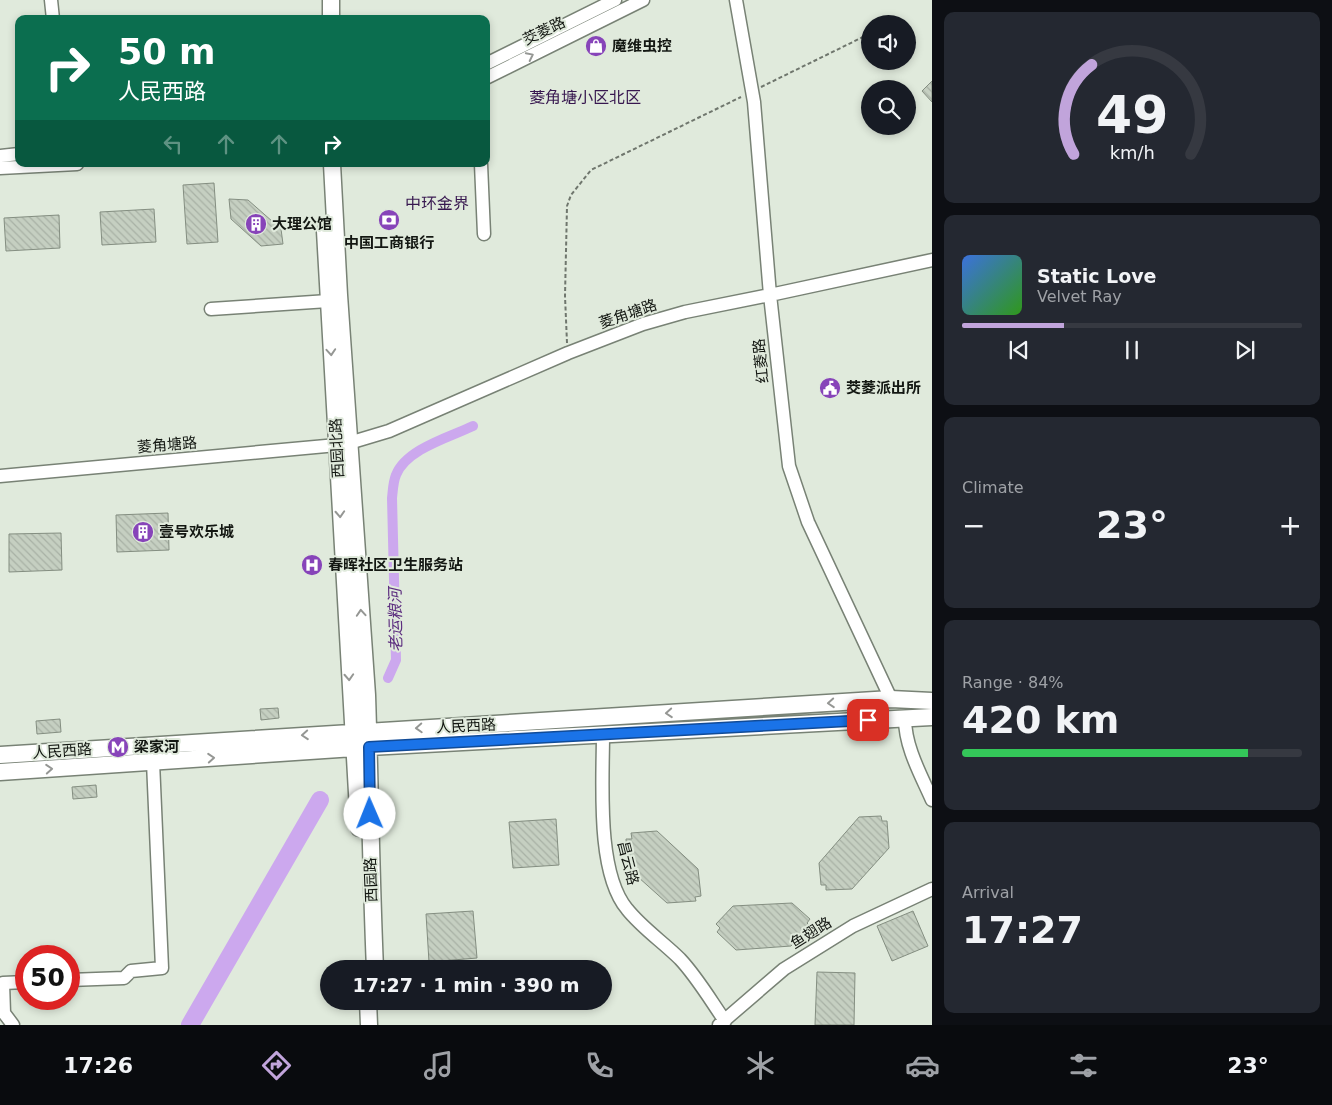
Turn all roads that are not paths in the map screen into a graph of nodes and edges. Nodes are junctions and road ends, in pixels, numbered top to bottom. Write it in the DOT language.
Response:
graph roads {
  1 [pos="51,0"];
  2 [pos="320,0"];
  3 [pos="331,0"];
  4 [pos="615,0"];
  5 [pos="643,0"];
  6 [pos="736,0"];
  7 [pos="53,15"];
  8 [pos="320,15"];
  9 [pos="331,15"];
  10 [pos="490,62"];
  11 [pos="490,76"];
  12 [pos="15,154"];
  13 [pos="0,156"];
  14 [pos="16,167"];
  15 [pos="322,167"];
  16 [pos="332,167"];
  17 [pos="481,167"];
  18 [pos="0,168"];
  19 [pos="484,234"];
  20 [pos="932,260"];
  21 [pos="770,296"];
  22 [pos="328,300"];
  23 [pos="211,309"];
  24 [pos="343,444"];
  25 [pos="0,476"];
  26 [pos="891,698"];
  27 [pos="932,701"];
  28 [pos="932,717"];
  29 [pos="905,719"];
  30 [pos="603,734"];
  31 [pos="362,740"];
  32 [pos="0,754"];
  33 [pos="153,762"];
  34 [pos="0,772"];
  35 [pos="932,800"];
  36 [pos="932,889"];
  37 [pos="366,960"];
  38 [pos="376,960"];
  39 [pos="80,980"];
  40 [pos="15,982"];
  41 [pos="368,1010"];
  42 [pos="377,1010"];
  43 [pos="722,1023"];
  44 [pos="13,1025"];
  45 [pos="369,1025"];
  46 [pos="378,1025"];
  1 -- 7 [label="street"];
  2 -- 8 [label="main road"];
  3 -- 9 [label="main road"];
  4 -- 10 [label="street, 茭菱路"];
  11 -- 5 [label="street, 茭菱路, one-way"];
  6 -- 21 [label="street, 红菱路"];
  12 -- 13 [label="street"];
  14 -- 18 [label="street"];
  15 -- 22 [label="main road, 西园北路"];
  16 -- 24 [label="main road, 西园北路"];
  17 -- 19 [label="street"];
  20 -- 21 [label="street, 菱角塘路"];
  21 -- 24 [label="street, 菱角塘路"];
  21 -- 26 [label="street, 红菱路"];
  22 -- 23 [label="street"];
  22 -- 24 [label="main road, 西园北路, one-way"];
  24 -- 25 [label="street, 菱角塘路"];
  24 -- 31 [label="main road, 西园北路"];
  26 -- 27 [label="main road, 人民西路"];
  26 -- 31 [label="main road, 人民西路, one-way"];
  28 -- 29 [label="main road, 人民西路"];
  29 -- 30 [label="main road, 人民西路"];
  29 -- 35 [label="street"];
  30 -- 31 [label="main road, 人民西路"];
  30 -- 43 [label="street, 昌云路"];
  31 -- 32 [label="main road, 人民西路, one-way"];
  33 -- 31 [label="main road, 人民西路, one-way"];
  31 -- 37 [label="main road, 西园路"];
  31 -- 38 [label="main road, 西园路"];
  34 -- 33 [label="main road, 人民西路, one-way"];
  33 -- 39 [label="street"];
  36 -- 43 [label="street, 鱼翅路"];
  40 -- 44 [label="street"];
  41 -- 45 [label="main road"];
  42 -- 46 [label="main road"];
}
